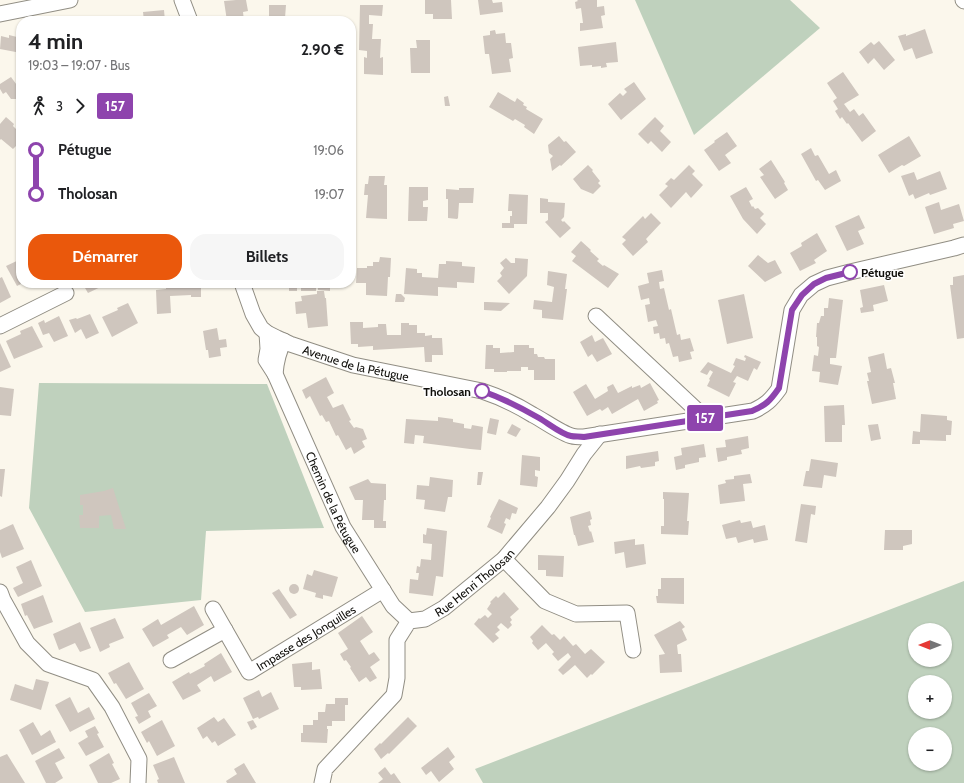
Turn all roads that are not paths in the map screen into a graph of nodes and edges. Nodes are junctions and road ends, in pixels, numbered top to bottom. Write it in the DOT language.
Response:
graph roads {
  1 [pos="70,0"];
  2 [pos="182,0"];
  3 [pos="0,14"];
  4 [pos="188,16"];
  5 [pos="964,245"];
  6 [pos="244,288"];
  7 [pos="66,293"];
  8 [pos="596,316"];
  9 [pos="0,326"];
  10 [pos="267,333"];
  11 [pos="284,341"];
  12 [pos="275,374"];
  13 [pos="705,418"];
  14 [pos="600,434"];
  15 [pos="575,436"];
  16 [pos="584,454"];
  17 [pos="573,470"];
  18 [pos="504,559"];
  19 [pos="383,590"];
  20 [pos="0,592"];
  21 [pos="213,609"];
  22 [pos="409,621"];
  23 [pos="225,630"];
  24 [pos="633,650"];
  25 [pos="171,660"];
  26 [pos="138,783"];
  27 [pos="322,783"];
  1 -- 3 [label="street"];
  2 -- 4 [label="street"];
  5 -- 13 [label="street"];
  6 -- 10 [label="street"];
  7 -- 9 [label="street"];
  8 -- 13 [label="street"];
  10 -- 11 [label="street, Avenue de la Pétugue"];
  10 -- 12 [label="street, Chemin de la Pétugue"];
  11 -- 12 [label="street"];
  11 -- 15 [label="street, Avenue de la Pétugue"];
  12 -- 19 [label="street, Chemin de la Pétugue"];
  13 -- 14 [label="street"];
  14 -- 15 [label="street"];
  14 -- 16 [label="street, Rue Henri Tholosan"];
  15 -- 16 [label="street"];
  15 -- 17 [label="street"];
  16 -- 17 [label="street, Rue Henri Tholosan"];
  17 -- 18 [label="street, Rue Henri Tholosan"];
  18 -- 22 [label="street, Rue Henri Tholosan"];
  18 -- 24 [label="street"];
  19 -- 22 [label="street, Chemin de la Pétugue"];
  19 -- 23 [label="street, Impasse des Jonquilles"];
  20 -- 26 [label="street"];
  21 -- 23 [label="street, Impasse des Jonquilles"];
  22 -- 27 [label="street"];
  23 -- 25 [label="street"];
}
